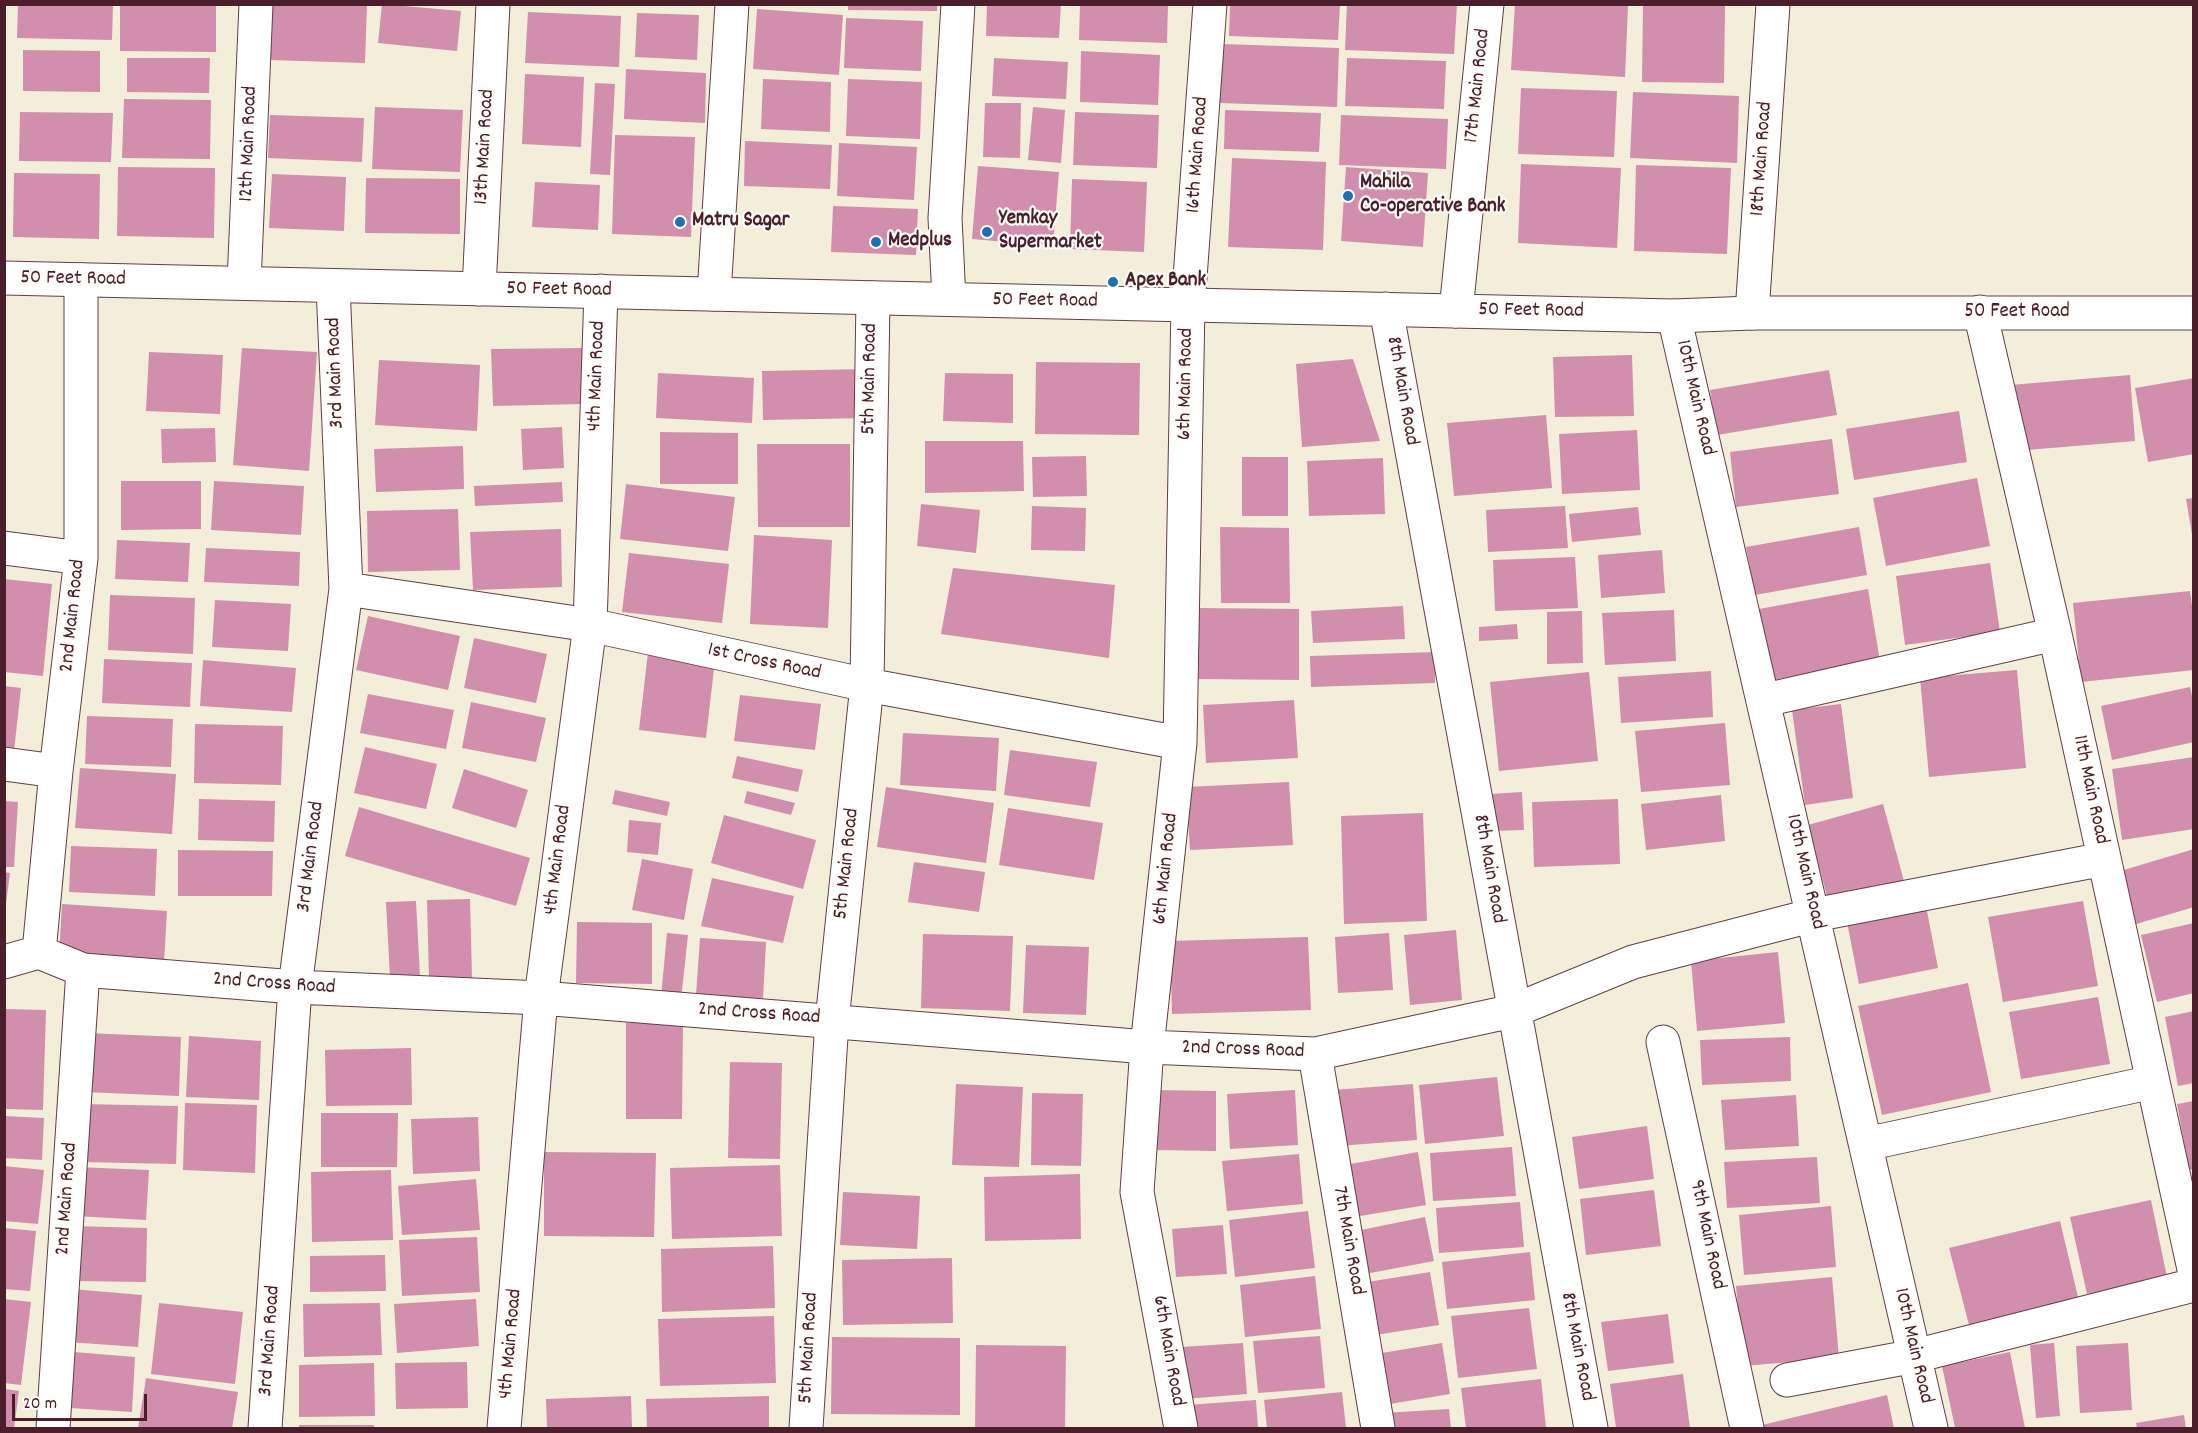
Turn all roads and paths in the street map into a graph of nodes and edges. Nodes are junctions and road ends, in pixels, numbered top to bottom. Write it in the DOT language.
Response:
graph roads {
  1 [pos="255,4"];
  2 [pos="493,4"];
  3 [pos="732,4"];
  4 [pos="958,4"];
  5 [pos="1210,4"];
  6 [pos="1487,4"];
  7 [pos="1773,4"];
  8 [pos="4,278"];
  9 [pos="81,280"];
  10 [pos="244,283"];
  11 [pos="333,286"];
  12 [pos="479,289"];
  13 [pos="601,291"];
  14 [pos="714,294"];
  15 [pos="873,298"];
  16 [pos="950,299"];
  17 [pos="1188,305"];
  18 [pos="1386,309"];
  19 [pos="1456,311"];
  20 [pos="1980,312"];
  21 [pos="1752,313"];
  22 [pos="2193,313"];
  23 [pos="1674,316"];
  24 [pos="4,548"];
  25 [pos="81,558"];
  26 [pos="346,589"];
  27 [pos="590,625"];
  28 [pos="2055,634"];
  29 [pos="867,685"];
  30 [pos="1765,700"];
  31 [pos="1180,743"];
  32 [pos="4,764"];
  33 [pos="56,771"];
  34 [pos="2104,859"];
  35 [pos="1814,915"];
  36 [pos="39,952"];
  37 [pos="4,962"];
  38 [pos="83,970"];
  39 [pos="295,987"];
  40 [pos="542,998"];
  41 [pos="1513,1011"];
  42 [pos="832,1021"];
  43 [pos="1664,1042"];
  44 [pos="1147,1047"];
  45 [pos="1315,1054"];
  46 [pos="2153,1082"];
  47 [pos="1866,1144"];
  48 [pos="2193,1269"];
  49 [pos="2193,1285"];
  50 [pos="1915,1356"];
  51 [pos="1787,1380"];
  52 [pos="53,1428"];
  53 [pos="265,1428"];
  54 [pos="504,1428"];
  55 [pos="806,1428"];
  56 [pos="1181,1428"];
  57 [pos="1378,1428"];
  58 [pos="1591,1428"];
  59 [pos="1747,1428"];
  60 [pos="1931,1428"];
  1 -- 10 [label="street, 12th Main Road"];
  2 -- 12 [label="street, 13th Main Road"];
  3 -- 14 [label="street"];
  4 -- 16 [label="street"];
  5 -- 17 [label="street, 16th Main Road"];
  6 -- 19 [label="street, 17th Main Road"];
  7 -- 21 [label="street, 18th Main Road"];
  8 -- 9 [label="street, 50 Feet Road"];
  9 -- 10 [label="street, 50 Feet Road"];
  9 -- 25 [label="street, 2nd Main Road"];
  10 -- 11 [label="street, 50 Feet Road"];
  11 -- 12 [label="street, 50 Feet Road"];
  11 -- 26 [label="street, 3rd Main Road"];
  12 -- 13 [label="street, 50 Feet Road"];
  13 -- 14 [label="street, 50 Feet Road"];
  13 -- 27 [label="street, 4th Main Road"];
  14 -- 15 [label="street, 50 Feet Road"];
  15 -- 16 [label="street, 50 Feet Road"];
  15 -- 29 [label="street, 5th Main Road"];
  16 -- 17 [label="street, 50 Feet Road"];
  17 -- 18 [label="street, 50 Feet Road"];
  17 -- 31 [label="street, 6th Main Road"];
  18 -- 19 [label="street, 50 Feet Road"];
  18 -- 41 [label="street, 8th Main Road"];
  19 -- 23 [label="street, 50 Feet Road"];
  20 -- 21 [label="street, 50 Feet Road"];
  20 -- 22 [label="street, 50 Feet Road"];
  20 -- 28 [label="street, 11th Main Road"];
  21 -- 23 [label="street, 50 Feet Road"];
  23 -- 30 [label="street, 10th Main Road"];
  24 -- 25 [label="street"];
  25 -- 33 [label="street, 2nd Main Road"];
  26 -- 27 [label="street, 1st Cross Road"];
  26 -- 39 [label="street, 3rd Main Road"];
  27 -- 29 [label="street, 1st Cross Road"];
  27 -- 40 [label="street, 4th Main Road"];
  28 -- 30 [label="street"];
  28 -- 34 [label="street, 11th Main Road"];
  29 -- 31 [label="street, 1st Cross Road"];
  29 -- 42 [label="street, 5th Main Road"];
  30 -- 35 [label="street, 10th Main Road"];
  31 -- 44 [label="street, 6th Main Road"];
  32 -- 33 [label="street"];
  33 -- 36 [label="street, 2nd Main Road"];
  34 -- 35 [label="street"];
  34 -- 46 [label="street, 11th Main Road"];
  35 -- 41 [label="street"];
  35 -- 47 [label="street, 10th Main Road"];
  36 -- 37 [label="street"];
  36 -- 38 [label="street, 2nd Cross Road"];
  38 -- 39 [label="street, 2nd Cross Road"];
  38 -- 52 [label="street, 2nd Main Road"];
  39 -- 40 [label="street, 2nd Cross Road"];
  39 -- 53 [label="street, 3rd Main Road"];
  40 -- 42 [label="street, 2nd Cross Road"];
  40 -- 54 [label="street, 4th Main Road"];
  41 -- 45 [label="street, 2nd Cross Road"];
  41 -- 58 [label="street, 8th Main Road"];
  42 -- 44 [label="street, 2nd Cross Road"];
  42 -- 55 [label="street, 5th Main Road"];
  43 -- 59 [label="street, 9th Main Road"];
  44 -- 45 [label="street, 2nd Cross Road"];
  44 -- 56 [label="street, 6th Main Road"];
  45 -- 57 [label="street, 7th Main Road"];
  46 -- 47 [label="street"];
  46 -- 48 [label="street, 11th Main Road"];
  47 -- 50 [label="street, 10th Main Road"];
  49 -- 50 [label="street"];
  50 -- 51 [label="street"];
  50 -- 60 [label="street, 10th Main Road"];
}
